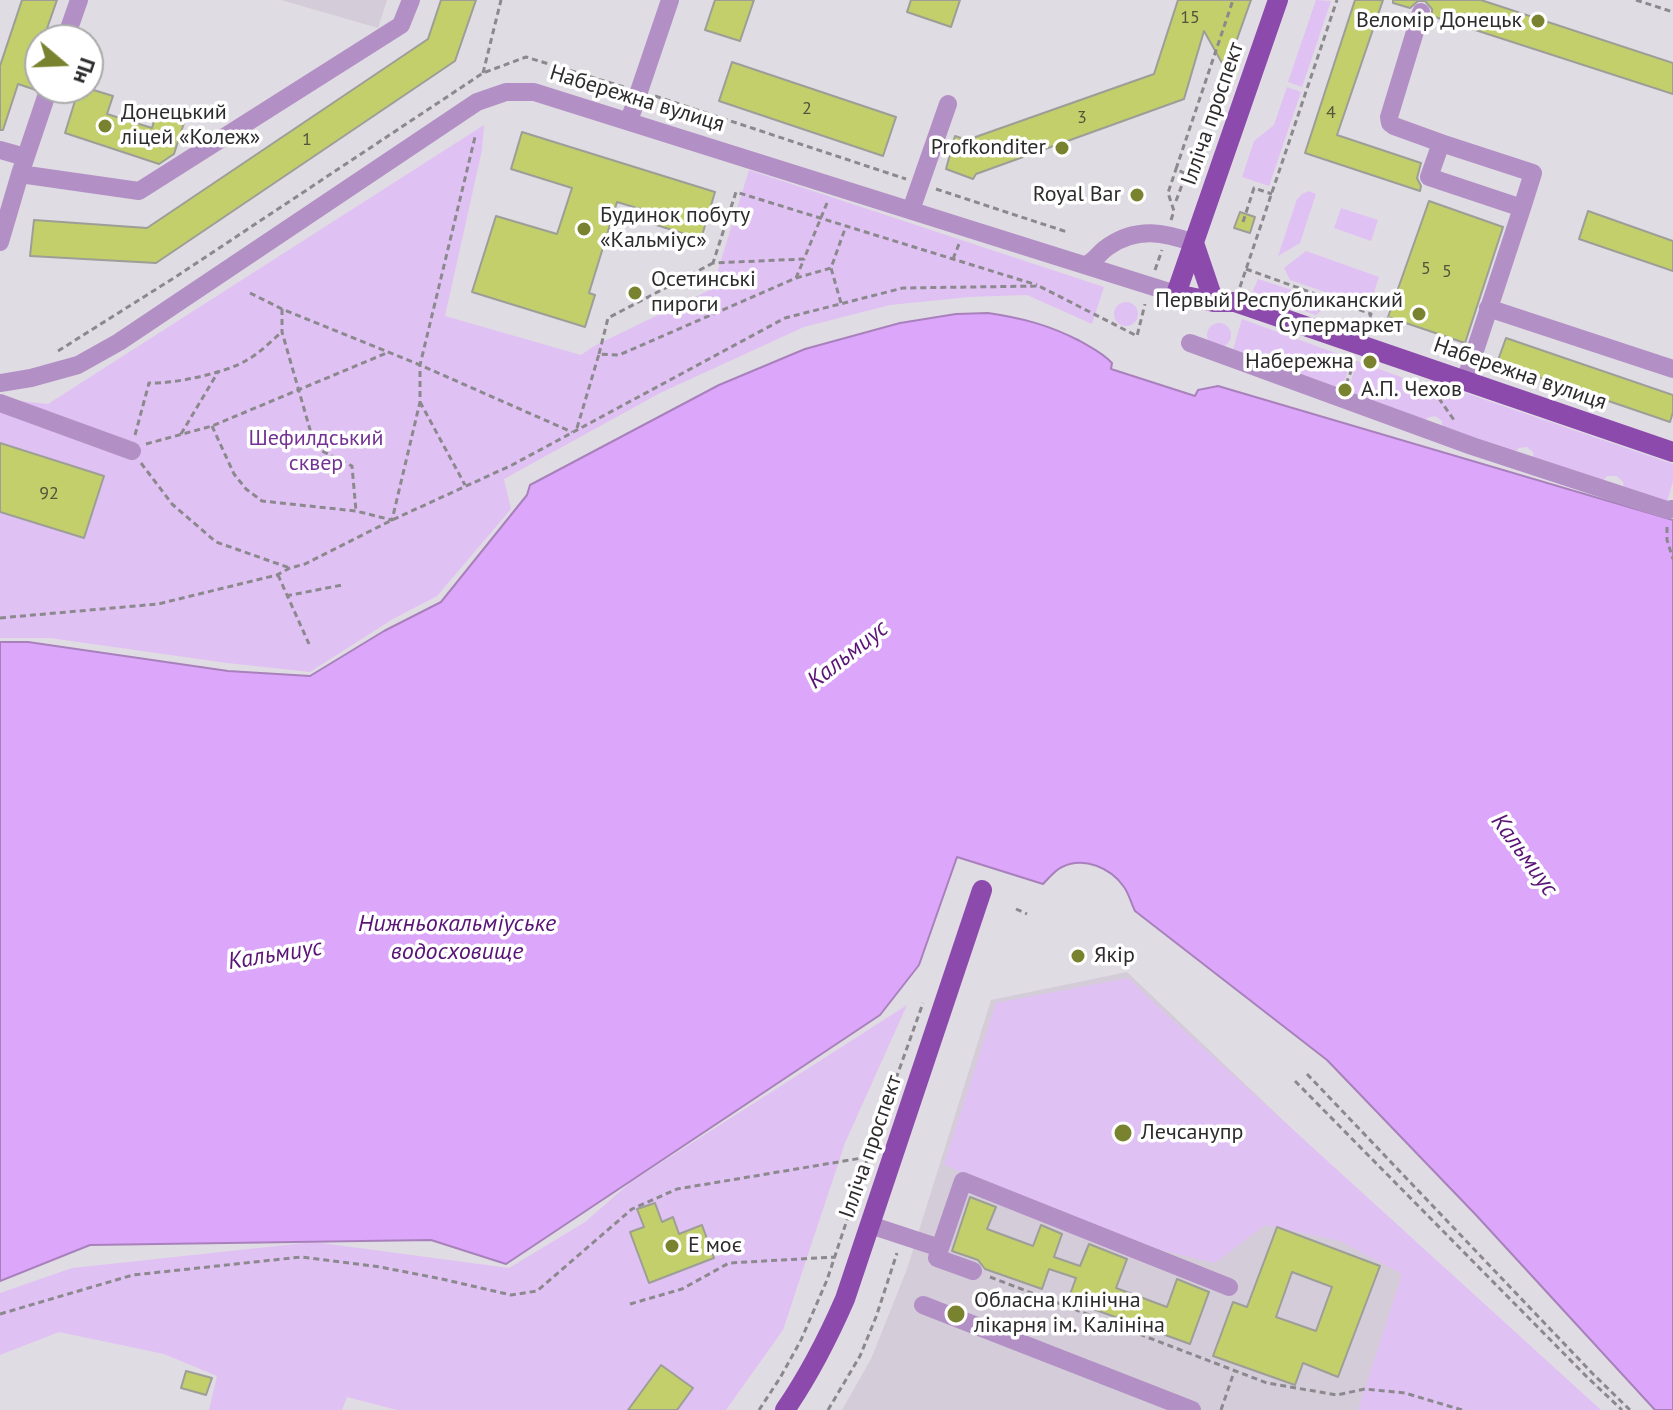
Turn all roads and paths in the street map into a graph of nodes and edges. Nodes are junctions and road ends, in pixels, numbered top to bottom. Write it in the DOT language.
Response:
graph roads {
  1 [pos="79,0"];
  2 [pos="411,0"];
  3 [pos="501,0"];
  4 [pos="670,0"];
  5 [pos="1233,0"];
  6 [pos="1278,0"];
  7 [pos="1337,0"];
  8 [pos="1636,0"];
  9 [pos="1421,12"];
  10 [pos="1673,12"];
  11 [pos="71,24"];
  12 [pos="483,73"];
  13 [pos="639,91"];
  14 [pos="43,104"];
  15 [pos="948,104"];
  16 [pos="629,121"];
  17 [pos="475,137"];
  18 [pos="1441,143"];
  19 [pos="0,150"];
  20 [pos="22,166"];
  21 [pos="920,184"];
  22 [pos="1272,194"];
  23 [pos="1176,201"];
  24 [pos="1522,208"];
  25 [pos="911,210"];
  26 [pos="821,218"];
  27 [pos="1243,222"];
  28 [pos="846,226"];
  29 [pos="1067,232"];
  30 [pos="1,239"];
  31 [pos="1194,243"];
  32 [pos="804,259"];
  33 [pos="713,263"];
  34 [pos="1085,265"];
  35 [pos="831,268"];
  36 [pos="1246,269"];
  37 [pos="796,278"];
  38 [pos="1039,286"];
  39 [pos="250,293"];
  40 [pos="1176,294"];
  41 [pos="1214,302"];
  42 [pos="1235,302"];
  43 [pos="841,304"];
  44 [pos="1488,308"];
  45 [pos="282,309"];
  46 [pos="1371,314"];
  47 [pos="282,332"];
  48 [pos="1137,336"];
  49 [pos="1190,343"];
  50 [pos="57,352"];
  51 [pos="389,352"];
  52 [pos="599,354"];
  53 [pos="420,365"];
  54 [pos="1673,369"];
  55 [pos="218,371"];
  56 [pos="1465,381"];
  57 [pos="0,383"];
  58 [pos="299,389"];
  59 [pos="420,402"];
  60 [pos="0,403"];
  61 [pos="212,426"];
  62 [pos="574,431"];
  63 [pos="181,434"];
  64 [pos="132,450"];
  65 [pos="1673,452"];
  66 [pos="465,485"];
  67 [pos="356,511"];
  68 [pos="1670,512"];
  69 [pos="392,520"];
  70 [pos="1673,559"];
  71 [pos="290,568"];
  72 [pos="277,575"];
  73 [pos="342,585"];
  74 [pos="286,596"];
  75 [pos="0,618"];
  76 [pos="309,644"];
  77 [pos="982,890"];
  78 [pos="1016,909"];
  79 [pos="1027,914"];
  80 [pos="924,999"];
  81 [pos="1307,1074"];
  82 [pos="1295,1081"];
  83 [pos="868,1157"];
  84 [pos="870,1225"];
  85 [pos="902,1236"];
  86 [pos="940,1248"];
  87 [pos="835,1257"];
  88 [pos="973,1271"];
  89 [pos="1229,1287"];
  90 [pos="630,1304"];
  91 [pos="923,1305"];
  92 [pos="0,1314"];
  93 [pos="1235,1371"];
  94 [pos="1620,1409"];
  95 [pos="759,1410"];
  96 [pos="785,1410"];
  97 [pos="828,1410"];
  98 [pos="1192,1410"];
  99 [pos="1221,1410"];
  100 [pos="1462,1410"];
  101 [pos="1630,1410"];
  1 -- 11 [label="street"];
  2 -- 20 [label="street"];
  3 -- 12 [label="path"];
  4 -- 13 [label="street"];
  5 -- 23 [label="path"];
  6 -- 31 [label="main road, Ілліча проспект"];
  7 -- 22 [label="path"];
  8 -- 10 [label="path"];
  9 -- 18 [label="street"];
  12 -- 13 [label="path"];
  12 -- 50 [label="path"];
  13 -- 16 [label="street"];
  13 -- 21 [label="path"];
  14 -- 20 [label="street"];
  15 -- 21 [label="street"];
  16 -- 25 [label="street, Набережна вулиця"];
  16 -- 57 [label="street, Набережна вулиця"];
  17 -- 53 [label="path"];
  18 -- 24 [label="street"];
  18 -- 24 [label="street"];
  19 -- 20 [label="street"];
  20 -- 30 [label="street"];
  21 -- 25 [label="street"];
  21 -- 29 [label="path"];
  22 -- 27 [label="path"];
  22 -- 36 [label="path"];
  24 -- 44 [label="street"];
  25 -- 34 [label="street, Набережна вулиця"];
  26 -- 28 [label="path"];
  26 -- 32 [label="path"];
  26 -- 33 [label="path"];
  28 -- 35 [label="path"];
  28 -- 38 [label="path"];
  31 -- 34 [label="street"];
  31 -- 40 [label="main road, Ілліча проспект"];
  31 -- 41 [label="main road"];
  32 -- 33 [label="path"];
  32 -- 37 [label="path"];
  33 -- 52 [label="path"];
  34 -- 40 [label="street, Набережна вулиця"];
  35 -- 37 [label="path"];
  35 -- 43 [label="path"];
  36 -- 42 [label="path"];
  36 -- 46 [label="path"];
  37 -- 52 [label="path"];
  38 -- 43 [label="path"];
  38 -- 48 [label="path"];
  39 -- 45 [label="path"];
  40 -- 41 [label="main road"];
  41 -- 42 [label="main road, Набережна вулиця"];
  42 -- 56 [label="main road, Набережна вулиця"];
  43 -- 62 [label="path"];
  44 -- 54 [label="street"];
  44 -- 56 [label="street"];
  45 -- 47 [label="path"];
  45 -- 51 [label="path"];
  47 -- 55 [label="path"];
  47 -- 58 [label="path"];
  49 -- 68 [label="street"];
  51 -- 53 [label="path"];
  51 -- 58 [label="path"];
  52 -- 62 [label="path"];
  53 -- 59 [label="path"];
  53 -- 62 [label="path"];
  55 -- 63 [label="path"];
  55 -- 64 [label="path"];
  56 -- 65 [label="main road, Набережна вулиця"];
  58 -- 61 [label="path"];
  58 -- 67 [label="path"];
  59 -- 66 [label="path"];
  59 -- 69 [label="path"];
  60 -- 64 [label="street"];
  61 -- 63 [label="path"];
  61 -- 67 [label="path"];
  62 -- 66 [label="path"];
  63 -- 64 [label="path"];
  64 -- 71 [label="path"];
  66 -- 69 [label="path"];
  67 -- 69 [label="path"];
  68 -- 70 [label="path"];
  69 -- 71 [label="path"];
  71 -- 72 [label="path"];
  72 -- 74 [label="path"];
  72 -- 75 [label="path"];
  73 -- 74 [label="path"];
  74 -- 76 [label="path"];
  77 -- 84 [label="main road, Ілліча проспект"];
  78 -- 79 [label="path"];
  80 -- 83 [label="path"];
  81 -- 101 [label="path"];
  82 -- 94 [label="path"];
  83 -- 87 [label="path"];
  83 -- 92 [label="path"];
  84 -- 85 [label="street"];
  84 -- 96 [label="main road, Ілліча проспект"];
  85 -- 86 [label="street"];
  85 -- 97 [label="path"];
  86 -- 88 [label="street"];
  86 -- 89 [label="street"];
  87 -- 90 [label="path"];
  87 -- 95 [label="path"];
  88 -- 93 [label="path"];
  91 -- 98 [label="street"];
  93 -- 99 [label="path"];
  93 -- 100 [label="path"];
}
